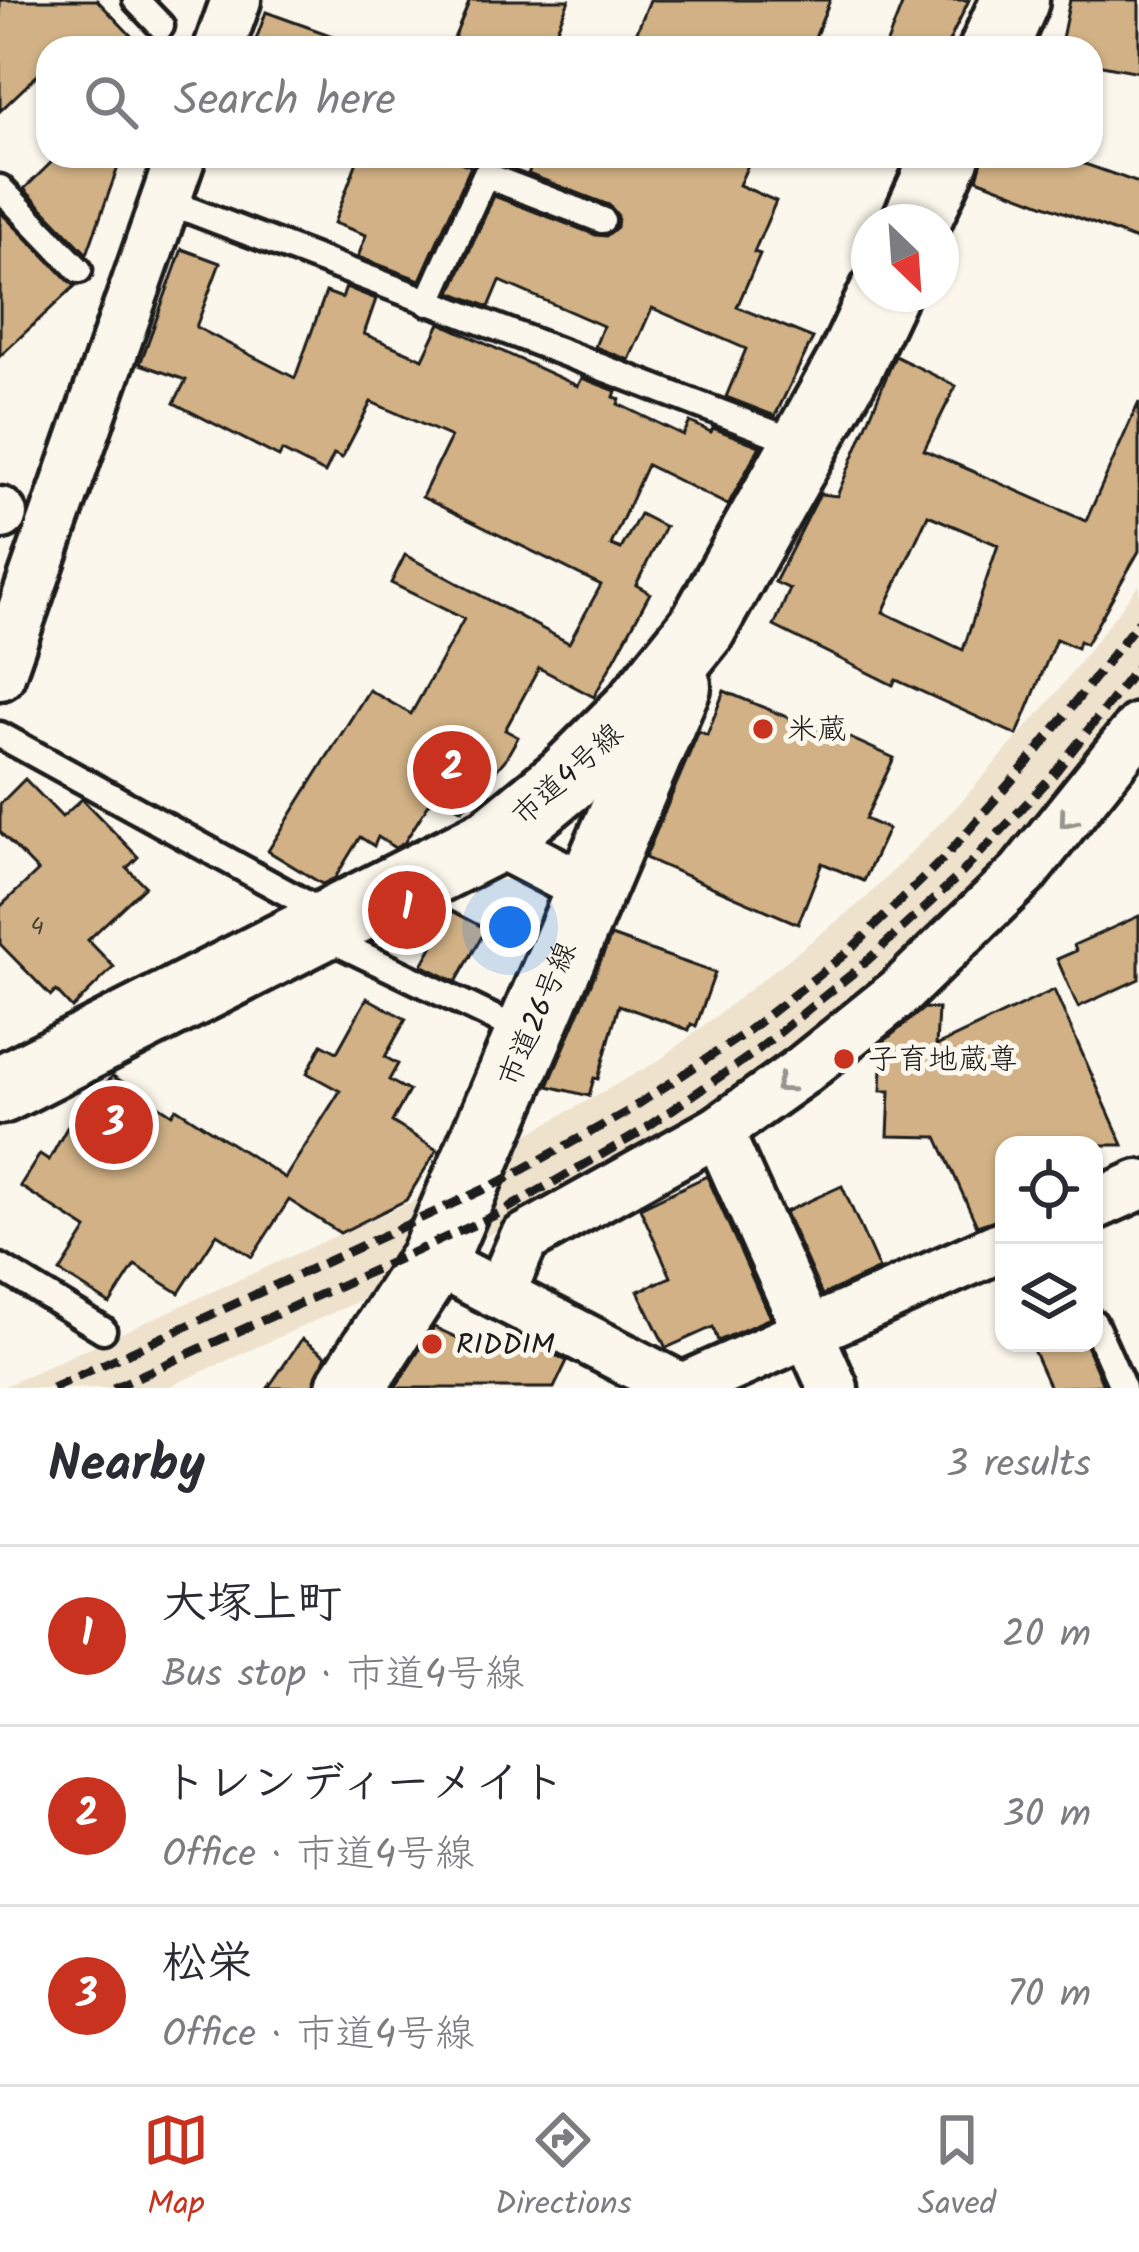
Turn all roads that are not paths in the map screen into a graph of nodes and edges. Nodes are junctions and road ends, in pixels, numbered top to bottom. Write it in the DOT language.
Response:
graph roads {
  1 [pos="136,0"];
  2 [pos="236,0"];
  3 [pos="1015,0"];
  4 [pos="161,26"];
  5 [pos="223,36"];
  6 [pos="999,36"];
  7 [pos="178,168"];
  8 [pos="941,168"];
  9 [pos="0,188"];
  10 [pos="166,201"];
  11 [pos="924,204"];
  12 [pos="602,220"];
  13 [pos="79,270"];
  14 [pos="428,303"];
  15 [pos="875,312"];
  16 [pos="805,445"];
  17 [pos="702,628"];
  18 [pos="0,675"];
  19 [pos="1139,728"];
  20 [pos="0,735"];
  21 [pos="493,840"];
  22 [pos="591,891"];
  23 [pos="325,926"];
  24 [pos="527,1034"];
  25 [pos="0,1090"];
  26 [pos="718,1131"];
  27 [pos="1139,1185"];
  28 [pos="1103,1201"];
  29 [pos="995,1249"];
  30 [pos="433,1259"];
  31 [pos="0,1267"];
  32 [pos="500,1294"];
  33 [pos="103,1330"];
  34 [pos="808,1333"];
  35 [pos="1103,1343"];
  36 [pos="350,1388"];
  37 [pos="682,1388"];
  38 [pos="833,1388"];
  39 [pos="1123,1388"];
  1 -- 4 [label="lane"];
  2 -- 5 [label="street"];
  3 -- 6 [label="street"];
  7 -- 10 [label="street"];
  8 -- 11 [label="street"];
  9 -- 13 [label="lane"];
  10 -- 14 [label="lane"];
  10 -- 18 [label="street"];
  12 -- 14 [label="lane"];
  14 -- 16 [label="lane"];
  15 -- 16 [label="street, 市道4号線"];
  16 -- 17 [label="street, 市道4号線"];
  17 -- 21 [label="street, 市道4号線"];
  17 -- 22 [label="street, 市道26号線"];
  19 -- 26 [label="street, one-way"];
  20 -- 23 [label="lane"];
  21 -- 22 [label="street"];
  21 -- 23 [label="street, 市道4号線"];
  22 -- 24 [label="street, 市道26号線"];
  23 -- 24 [label="lane"];
  23 -- 25 [label="street, 市道4号線"];
  24 -- 30 [label="street, 市道26号線"];
  26 -- 32 [label="street"];
  26 -- 34 [label="street"];
  27 -- 28 [label="street"];
  29 -- 34 [label="street"];
  30 -- 32 [label="street"];
  30 -- 36 [label="street, 市道26号線"];
  31 -- 33 [label="lane"];
  32 -- 37 [label="street"];
  34 -- 37 [label="street"];
  34 -- 38 [label="street"];
  35 -- 39 [label="lane"];
}
